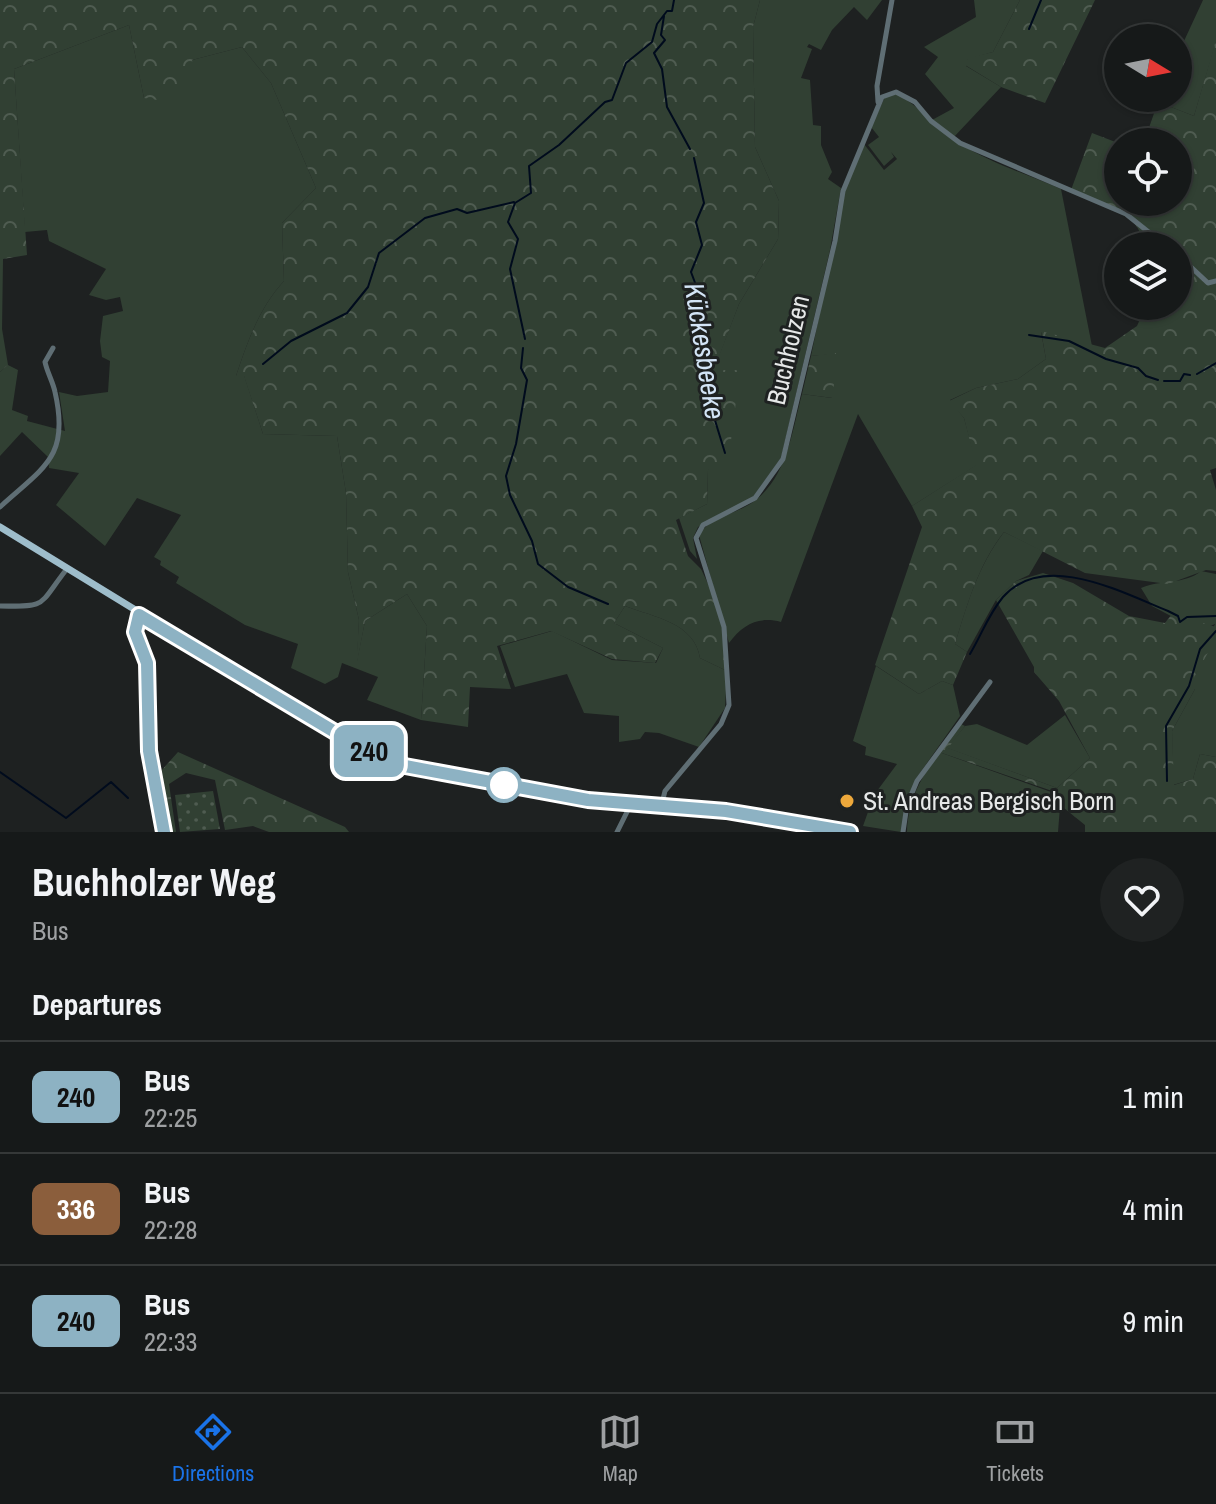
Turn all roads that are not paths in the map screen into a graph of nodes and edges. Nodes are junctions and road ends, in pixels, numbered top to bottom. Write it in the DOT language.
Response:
graph roads {
  1 [pos="892,0"];
  2 [pos="878,103"];
  3 [pos="1148,232"];
  4 [pos="1192,267"];
  5 [pos="1212,283"];
  6 [pos="53,348"];
  7 [pos="0,507"];
  8 [pos="0,527"];
  9 [pos="66,570"];
  10 [pos="0,606"];
  11 [pos="139,615"];
  12 [pos="990,682"];
  13 [pos="631,804"];
  14 [pos="661,807"];
  15 [pos="164,832"];
  16 [pos="617,832"];
  17 [pos="850,832"];
  18 [pos="903,832"];
  1 -- 2 [label="street, Buchholzen"];
  2 -- 3 [label="street"];
  2 -- 14 [label="street, Buchholzen"];
  4 -- 5 [label="street"];
  6 -- 7 [label="street"];
  8 -- 9 [label="main road"];
  9 -- 10 [label="street"];
  9 -- 11 [label="main road"];
  11 -- 13 [label="main road"];
  11 -- 15 [label="main road"];
  12 -- 18 [label="street"];
  13 -- 14 [label="main road"];
  13 -- 16 [label="street"];
  14 -- 17 [label="main road"];
}
